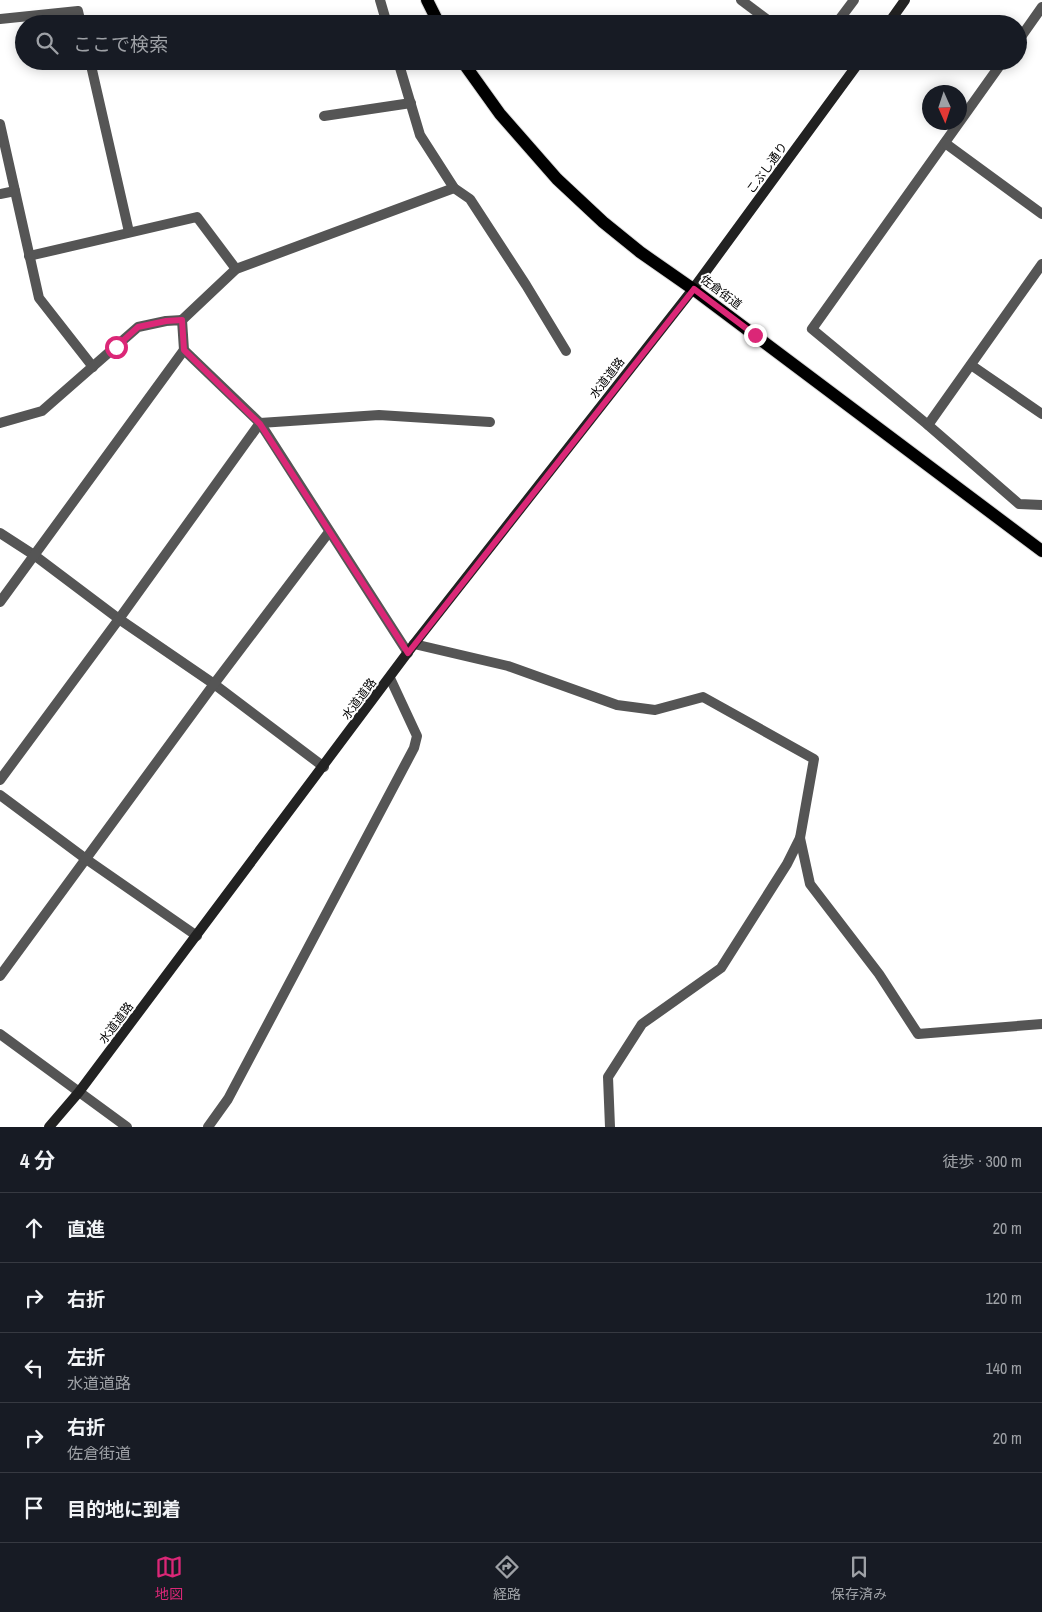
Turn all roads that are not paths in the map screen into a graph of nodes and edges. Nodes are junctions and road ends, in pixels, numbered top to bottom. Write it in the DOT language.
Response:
graph roads {
  1 [pos="380,0"];
  2 [pos="427,0"];
  3 [pos="741,0"];
  4 [pos="854,0"];
  5 [pos="906,0"];
  6 [pos="1042,7"];
  7 [pos="39,15"];
  8 [pos="79,15"];
  9 [pos="384,15"];
  10 [pos="434,15"];
  11 [pos="761,15"];
  12 [pos="843,15"];
  13 [pos="895,15"];
  14 [pos="15,17"];
  15 [pos="0,19"];
  16 [pos="1027,28"];
  17 [pos="92,70"];
  18 [pos="401,70"];
  19 [pos="468,70"];
  20 [pos="853,70"];
  21 [pos="997,70"];
  22 [pos="411,103"];
  23 [pos="324,116"];
  24 [pos="0,124"];
  25 [pos="945,143"];
  26 [pos="454,188"];
  27 [pos="15,191"];
  28 [pos="0,194"];
  29 [pos="1042,214"];
  30 [pos="129,232"];
  31 [pos="30,256"];
  32 [pos="1042,264"];
  33 [pos="236,269"];
  34 [pos="694,289"];
  35 [pos="182,320"];
  36 [pos="184,350"];
  37 [pos="566,351"];
  38 [pos="971,365"];
  39 [pos="93,367"];
  40 [pos="1042,414"];
  41 [pos="490,422"];
  42 [pos="0,423"];
  43 [pos="260,424"];
  44 [pos="928,425"];
  45 [pos="1042,505"];
  46 [pos="329,532"];
  47 [pos="0,533"];
  48 [pos="1042,551"];
  49 [pos="34,555"];
  50 [pos="0,602"];
  51 [pos="119,619"];
  52 [pos="411,649"];
  53 [pos="390,678"];
  54 [pos="214,684"];
  55 [pos="324,767"];
  56 [pos="0,780"];
  57 [pos="0,795"];
  58 [pos="800,838"];
  59 [pos="86,859"];
  60 [pos="197,936"];
  61 [pos="0,976"];
  62 [pos="1042,1024"];
  63 [pos="0,1034"];
  64 [pos="79,1092"];
  65 [pos="49,1127"];
  66 [pos="128,1127"];
  67 [pos="208,1127"];
  68 [pos="610,1127"];
  1 -- 9 [label="street"];
  2 -- 10 [label="main road"];
  3 -- 11 [label="street"];
  4 -- 12 [label="street"];
  5 -- 13 [label="street"];
  6 -- 16 [label="street"];
  7 -- 8 [label="street"];
  14 -- 15 [label="street"];
  17 -- 30 [label="street"];
  18 -- 22 [label="street"];
  19 -- 34 [label="main road, 佐倉街道"];
  20 -- 34 [label="street, こぶし通り"];
  21 -- 25 [label="street"];
  22 -- 23 [label="street"];
  22 -- 26 [label="street"];
  24 -- 27 [label="street"];
  25 -- 29 [label="street"];
  25 -- 44 [label="street"];
  26 -- 33 [label="street"];
  26 -- 37 [label="street"];
  27 -- 28 [label="street"];
  27 -- 31 [label="street"];
  30 -- 31 [label="street"];
  30 -- 33 [label="street"];
  31 -- 39 [label="street"];
  32 -- 38 [label="street"];
  33 -- 35 [label="street"];
  34 -- 48 [label="main road, 佐倉街道"];
  34 -- 52 [label="street, 水道道路"];
  35 -- 36 [label="street"];
  35 -- 39 [label="street"];
  36 -- 43 [label="street"];
  36 -- 49 [label="street"];
  38 -- 40 [label="street"];
  38 -- 44 [label="street"];
  39 -- 42 [label="street"];
  41 -- 43 [label="street"];
  43 -- 46 [label="street"];
  43 -- 51 [label="street"];
  44 -- 45 [label="street"];
  46 -- 52 [label="street"];
  46 -- 54 [label="street"];
  47 -- 49 [label="street"];
  49 -- 50 [label="street"];
  49 -- 51 [label="street"];
  51 -- 54 [label="street"];
  51 -- 56 [label="street"];
  52 -- 53 [label="street, 水道道路"];
  52 -- 58 [label="street"];
  53 -- 55 [label="street, 水道道路"];
  53 -- 67 [label="street"];
  54 -- 55 [label="street"];
  54 -- 59 [label="street"];
  55 -- 60 [label="street, 水道道路"];
  57 -- 59 [label="street"];
  58 -- 62 [label="street"];
  58 -- 68 [label="street"];
  59 -- 60 [label="street"];
  59 -- 61 [label="street"];
  60 -- 64 [label="street, 水道道路"];
  63 -- 64 [label="street"];
  64 -- 65 [label="street, 水道道路"];
  64 -- 66 [label="street"];
}
